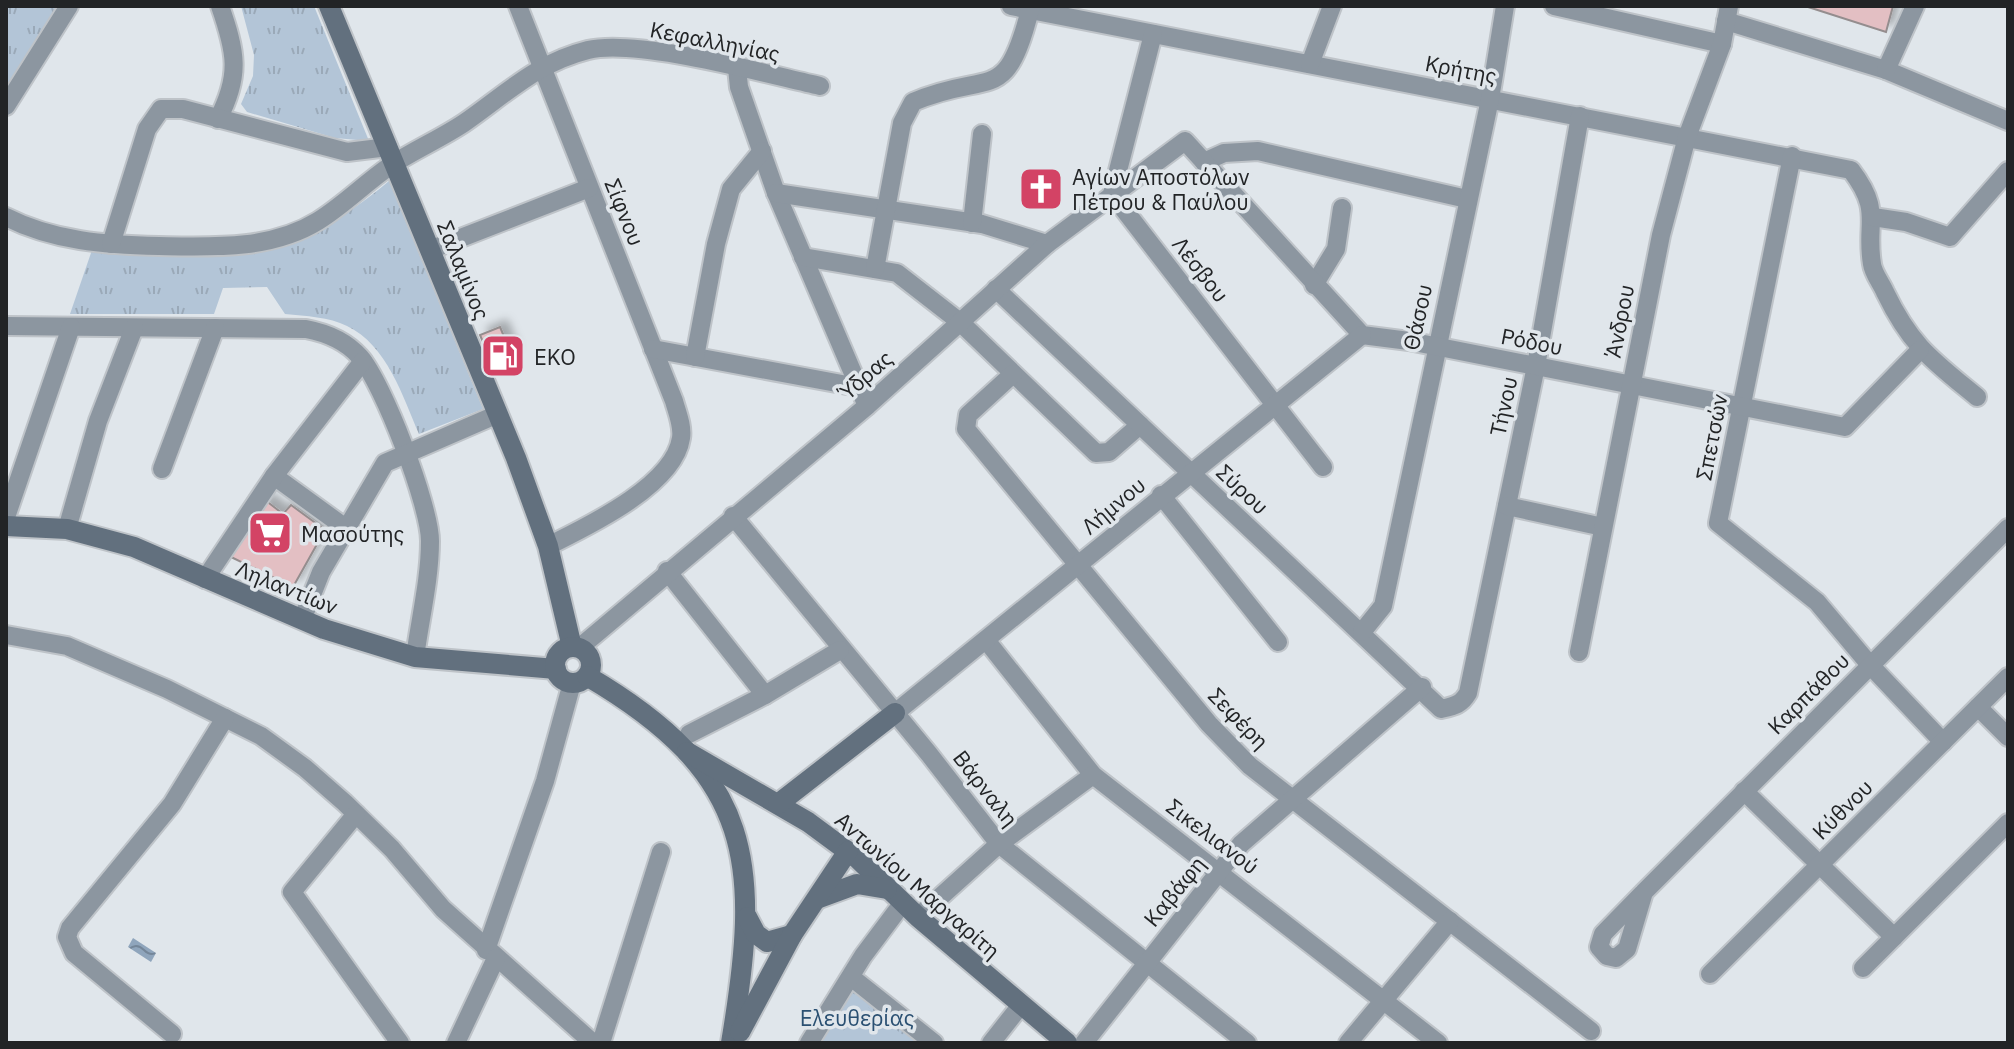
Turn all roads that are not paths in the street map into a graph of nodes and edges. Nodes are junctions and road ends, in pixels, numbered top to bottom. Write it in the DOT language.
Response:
graph roads {
  1 [pos="69,6"];
  2 [pos="220,6"];
  3 [pos="329,6"];
  4 [pos="518,6"];
  5 [pos="1011,6"];
  6 [pos="1332,6"];
  7 [pos="1505,6"];
  8 [pos="1554,6"];
  9 [pos="1915,6"];
  10 [pos="1031,8"];
  11 [pos="1728,14"];
  12 [pos="1153,34"];
  13 [pos="1722,44"];
  14 [pos="1310,64"];
  15 [pos="541,66"];
  16 [pos="737,68"];
  17 [pos="1886,70"];
  18 [pos="820,86"];
  19 [pos="1490,99"];
  20 [pos="6,106"];
  21 [pos="1580,116"];
  22 [pos="218,119"];
  23 [pos="2008,121"];
  24 [pos="982,134"];
  25 [pos="1687,137"];
  26 [pos="762,151"];
  27 [pos="391,155"];
  28 [pos="1792,156"];
  29 [pos="1204,162"];
  30 [pos="2008,171"];
  31 [pos="589,188"];
  32 [pos="776,193"];
  33 [pos="1112,194"];
  34 [pos="1467,199"];
  35 [pos="1342,208"];
  36 [pos="886,209"];
  37 [pos="6,217"];
  38 [pos="1873,217"];
  39 [pos="972,223"];
  40 [pos="111,244"];
  41 [pos="1047,244"];
  42 [pos="430,250"];
  43 [pos="803,257"];
  44 [pos="875,269"];
  45 [pos="1314,285"];
  46 [pos="996,289"];
  47 [pos="960,322"];
  48 [pos="6,326"];
  49 [pos="71,327"];
  50 [pos="134,328"];
  51 [pos="215,328"];
  52 [pos="1362,335"];
  53 [pos="1435,346"];
  54 [pos="653,349"];
  55 [pos="1920,350"];
  56 [pos="695,357"];
  57 [pos="363,361"];
  58 [pos="1536,366"];
  59 [pos="1013,374"];
  60 [pos="1631,385"];
  61 [pos="858,387"];
  62 [pos="1977,397"];
  63 [pos="1275,405"];
  64 [pos="867,406"];
  65 [pos="1741,407"];
  66 [pos="498,414"];
  67 [pos="1140,425"];
  68 [pos="404,454"];
  69 [pos="1323,467"];
  70 [pos="162,469"];
  71 [pos="1189,472"];
  72 [pos="274,476"];
  73 [pos="1161,495"];
  74 [pos="1507,506"];
  75 [pos="733,516"];
  76 [pos="6,517"];
  77 [pos="6,526"];
  78 [pos="1603,527"];
  79 [pos="2008,528"];
  80 [pos="67,529"];
  81 [pos="347,529"];
  82 [pos="548,546"];
  83 [pos="1079,565"];
  84 [pos="667,571"];
  85 [pos="205,579"];
  86 [pos="302,620"];
  87 [pos="1362,632"];
  88 [pos="6,635"];
  89 [pos="986,640"];
  90 [pos="1278,642"];
  91 [pos="575,647"];
  92 [pos="840,650"];
  93 [pos="1579,652"];
  94 [pos="415,657"];
  95 [pos="1870,665"];
  96 [pos="556,669"];
  97 [pos="2008,677"];
  98 [pos="580,679"];
  99 [pos="1422,687"];
  100 [pos="765,695"];
  101 [pos="1462,703"];
  102 [pos="1978,707"];
  103 [pos="895,713"];
  104 [pos="225,718"];
  105 [pos="2008,737"];
  106 [pos="1943,742"];
  107 [pos="688,743"];
  108 [pos="1093,775"];
  109 [pos="742,785"];
  110 [pos="1744,791"];
  111 [pos="1292,799"];
  112 [pos="778,804"];
  113 [pos="726,806"];
  114 [pos="356,814"];
  115 [pos="2008,823"];
  116 [pos="999,844"];
  117 [pos="848,851"];
  118 [pos="661,852"];
  119 [pos="1820,864"];
  120 [pos="1221,871"];
  121 [pos="1644,892"];
  122 [pos="817,899"];
  123 [pos="902,903"];
  124 [pos="747,917"];
  125 [pos="1450,921"];
  126 [pos="792,935"];
  127 [pos="1894,937"];
  128 [pos="491,954"];
  129 [pos="1147,963"];
  130 [pos="1863,968"];
  131 [pos="1710,974"];
  132 [pos="851,977"];
  133 [pos="1383,999"];
  134 [pos="1021,1005"];
  135 [pos="1591,1031"];
  136 [pos="172,1034"];
  137 [pos="400,1043"];
  138 [pos="456,1043"];
  139 [pos="593,1043"];
  140 [pos="601,1043"];
  141 [pos="733,1043"];
  142 [pos="809,1043"];
  143 [pos="934,1043"];
  144 [pos="991,1043"];
  145 [pos="1067,1043"];
  146 [pos="1084,1043"];
  147 [pos="1247,1043"];
  148 [pos="1348,1043"];
  149 [pos="1438,1043"];
  1 -- 20 [label="street"];
  2 -- 22 [label="street"];
  3 -- 27 [label="main road, Σαλαμίνος"];
  4 -- 15 [label="street, Σίφνου"];
  5 -- 10 [label="street, Κρήτης"];
  6 -- 14 [label="street"];
  7 -- 19 [label="street, Θάσου"];
  8 -- 13 [label="street"];
  9 -- 17 [label="street"];
  10 -- 12 [label="street, Κρήτης"];
  10 -- 36 [label="street"];
  11 -- 13 [label="street, Άνδρου"];
  11 -- 17 [label="street"];
  12 -- 14 [label="street, Κρήτης"];
  12 -- 33 [label="street"];
  13 -- 25 [label="street, Άνδρου"];
  14 -- 19 [label="street, Κρήτης"];
  15 -- 16 [label="street, Κεφαλληνίας"];
  15 -- 27 [label="street, Κεφαλληνίας"];
  15 -- 31 [label="street, Σίφνου"];
  16 -- 18 [label="street, Κεφαλληνίας"];
  16 -- 26 [label="street"];
  17 -- 23 [label="street"];
  19 -- 21 [label="street, Κρήτης"];
  19 -- 34 [label="street, Θάσου"];
  21 -- 25 [label="street, Κρήτης"];
  21 -- 58 [label="street, Τήνου"];
  22 -- 27 [label="street"];
  22 -- 40 [label="street"];
  24 -- 39 [label="street"];
  25 -- 28 [label="street, Κρήτης"];
  25 -- 60 [label="street, Άνδρου"];
  26 -- 32 [label="street"];
  26 -- 56 [label="street"];
  27 -- 40 [label="street"];
  27 -- 42 [label="main road, Σαλαμίνος"];
  28 -- 38 [label="street, Κρήτης"];
  28 -- 65 [label="street, Σπετσών"];
  29 -- 33 [label="street, Ύδρας"];
  29 -- 34 [label="street"];
  29 -- 45 [label="street"];
  30 -- 38 [label="street"];
  31 -- 42 [label="street"];
  31 -- 54 [label="street, Σίφνου"];
  32 -- 36 [label="street"];
  32 -- 43 [label="street"];
  33 -- 41 [label="street, Ύδρας"];
  33 -- 63 [label="street, Λέσβου"];
  34 -- 53 [label="street, Θάσου"];
  35 -- 45 [label="street"];
  36 -- 39 [label="street"];
  36 -- 44 [label="street"];
  37 -- 40 [label="street"];
  38 -- 55 [label="street"];
  39 -- 41 [label="street"];
  41 -- 46 [label="street, Ύδρας"];
  42 -- 66 [label="main road, Σαλαμίνος"];
  43 -- 44 [label="street"];
  43 -- 61 [label="street"];
  44 -- 47 [label="street"];
  45 -- 52 [label="street"];
  46 -- 47 [label="street, Ύδρας"];
  46 -- 67 [label="street, Σύρου"];
  47 -- 59 [label="street"];
  47 -- 64 [label="street, Ύδρας"];
  48 -- 49 [label="street"];
  49 -- 50 [label="street"];
  49 -- 76 [label="street"];
  50 -- 51 [label="street"];
  50 -- 80 [label="street"];
  51 -- 57 [label="street"];
  51 -- 70 [label="street"];
  52 -- 53 [label="street, Ρόδου"];
  52 -- 63 [label="street, Λήμνου"];
  53 -- 58 [label="street, Ρόδου"];
  53 -- 87 [label="street, Θάσου"];
  54 -- 56 [label="street"];
  54 -- 82 [label="street, Σίφνου"];
  55 -- 62 [label="street"];
  55 -- 65 [label="street, Ρόδου"];
  56 -- 61 [label="street"];
  57 -- 68 [label="street"];
  57 -- 72 [label="street"];
  58 -- 60 [label="street, Ρόδου"];
  58 -- 74 [label="street, Τήνου"];
  59 -- 67 [label="street"];
  59 -- 83 [label="street, Σεφέρη"];
  60 -- 65 [label="street, Ρόδου"];
  60 -- 78 [label="street, Άνδρου"];
  61 -- 64 [label="street"];
  63 -- 69 [label="street, Λέσβου"];
  63 -- 71 [label="street, Λήμνου"];
  64 -- 75 [label="street, Ύδρας"];
  65 -- 95 [label="street, Σπετσών"];
  66 -- 68 [label="street"];
  66 -- 82 [label="main road, Σαλαμίνος"];
  67 -- 71 [label="street, Σύρου"];
  68 -- 81 [label="street"];
  68 -- 94 [label="street"];
  71 -- 73 [label="street, Λήμνου"];
  71 -- 87 [label="street, Σύρου"];
  72 -- 81 [label="street"];
  72 -- 85 [label="street"];
  73 -- 83 [label="street, Λήμνου"];
  73 -- 90 [label="street"];
  74 -- 78 [label="street"];
  74 -- 101 [label="street, Τήνου"];
  75 -- 84 [label="street, Ύδρας"];
  75 -- 92 [label="street, Βάρναλη"];
  77 -- 80 [label="main road, Ληλαντίων"];
  78 -- 93 [label="street, Άνδρου"];
  79 -- 95 [label="street, Καρπάθου"];
  80 -- 85 [label="main road, Ληλαντίων"];
  81 -- 86 [label="street"];
  82 -- 91 [label="main road, Σαλαμίνος"];
  83 -- 89 [label="street, Λήμνου"];
  83 -- 111 [label="street, Σεφέρη"];
  84 -- 91 [label="street, Ύδρας"];
  84 -- 100 [label="street"];
  85 -- 86 [label="main road, Ληλαντίων"];
  86 -- 94 [label="main road, Ληλαντίων"];
  87 -- 99 [label="street, Σύρου"];
  88 -- 104 [label="street"];
  89 -- 103 [label="street, Λήμνου"];
  89 -- 108 [label="street, Σικελιανού"];
  91 -- 96 [label="main road"];
  91 -- 98 [label="main road"];
  92 -- 100 [label="street"];
  92 -- 103 [label="street, Βάρναλη"];
  94 -- 96 [label="main road, Ληλαντίων"];
  95 -- 106 [label="street"];
  95 -- 110 [label="street, Καρπάθου"];
  96 -- 98 [label="main road"];
  97 -- 102 [label="street, Κύθνου"];
  98 -- 107 [label="main road"];
  98 -- 128 [label="street"];
  99 -- 101 [label="street, Σύρου"];
  99 -- 111 [label="street, Καβάφη"];
  100 -- 107 [label="street"];
  102 -- 105 [label="street"];
  102 -- 106 [label="street, Κύθνου"];
  103 -- 112 [label="main road"];
  103 -- 116 [label="street, Βάρναλη"];
  104 -- 114 [label="street"];
  104 -- 136 [label="street"];
  106 -- 119 [label="street, Κύθνου"];
  107 -- 109 [label="main road, Αντωνίου Μαργαρίτη"];
  107 -- 113 [label="main road"];
  108 -- 116 [label="street"];
  108 -- 120 [label="street, Σικελιανού"];
  109 -- 112 [label="main road, Αντωνίου Μαργαρίτη"];
  109 -- 113 [label="main road"];
  110 -- 119 [label="street"];
  110 -- 121 [label="street, Καρπάθου"];
  111 -- 120 [label="street, Καβάφη"];
  111 -- 125 [label="street, Σεφέρη"];
  112 -- 117 [label="main road, Αντωνίου Μαργαρίτη"];
  113 -- 124 [label="main road"];
  114 -- 128 [label="street"];
  114 -- 137 [label="street"];
  115 -- 127 [label="street"];
  116 -- 123 [label="street"];
  116 -- 129 [label="street, Βάρναλη"];
  117 -- 122 [label="main road"];
  117 -- 123 [label="main road, Αντωνίου Μαργαρίτη"];
  118 -- 140 [label="street"];
  119 -- 127 [label="street"];
  119 -- 131 [label="street, Κύθνου"];
  120 -- 129 [label="street, Καβάφη"];
  120 -- 133 [label="street, Σικελιανού"];
  122 -- 123 [label="main road"];
  122 -- 126 [label="main road"];
  123 -- 132 [label="street"];
  123 -- 134 [label="main road, Αντωνίου Μαργαρίτη"];
  124 -- 126 [label="main road"];
  124 -- 141 [label="main road"];
  125 -- 133 [label="street"];
  125 -- 135 [label="street, Σεφέρη"];
  126 -- 141 [label="main road"];
  127 -- 130 [label="street"];
  128 -- 138 [label="street"];
  128 -- 139 [label="street"];
  129 -- 146 [label="street, Καβάφη"];
  129 -- 147 [label="street, Βάρναλη"];
  132 -- 142 [label="street"];
  132 -- 143 [label="street"];
  133 -- 148 [label="street"];
  133 -- 149 [label="street, Σικελιανού"];
  134 -- 144 [label="street"];
  134 -- 145 [label="main road, Αντωνίου Μαργαρίτη"];
}
